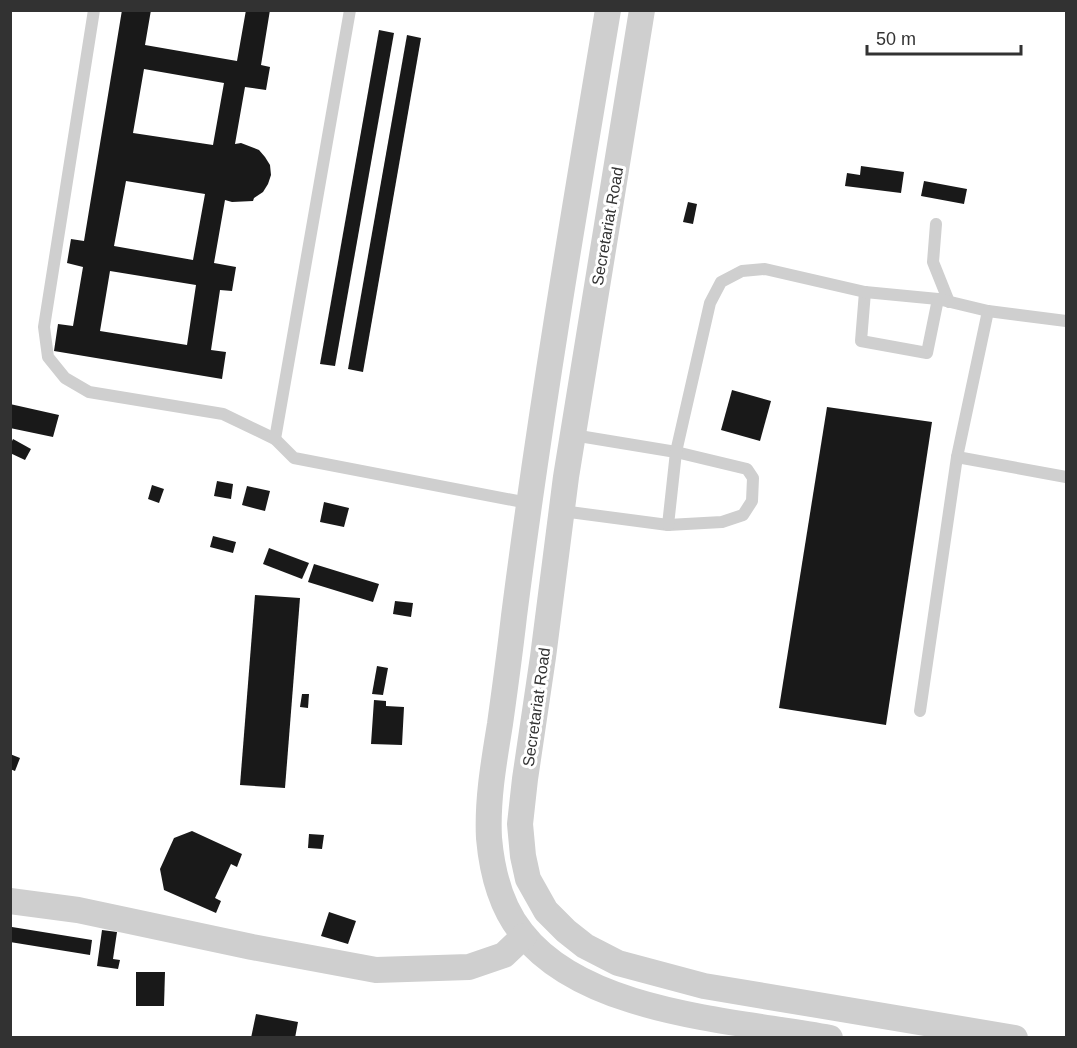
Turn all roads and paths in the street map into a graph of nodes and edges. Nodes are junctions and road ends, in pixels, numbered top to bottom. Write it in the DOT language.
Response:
graph roads {
  1 [pos="94,10"];
  2 [pos="350,10"];
  3 [pos="608,10"];
  4 [pos="642,10"];
  5 [pos="936,224"];
  6 [pos="865,292"];
  7 [pos="944,300"];
  8 [pos="988,311"];
  9 [pos="1066,321"];
  10 [pos="573,435"];
  11 [pos="275,439"];
  12 [pos="675,452"];
  13 [pos="957,457"];
  14 [pos="534,471"];
  15 [pos="566,477"];
  16 [pos="1066,477"];
  17 [pos="528,503"];
  18 [pos="562,511"];
  19 [pos="668,525"];
  20 [pos="920,711"];
  21 [pos="10,901"];
  22 [pos="524,936"];
  23 [pos="830,1038"];
  24 [pos="1015,1038"];
  1 -- 11 [label="lane"];
  2 -- 11 [label="lane"];
  3 -- 14 [label="street, Secretariat Road"];
  4 -- 10 [label="street, Secretariat Road"];
  5 -- 7 [label="lane"];
  6 -- 7 [label="lane"];
  6 -- 7 [label="lane"];
  6 -- 12 [label="lane"];
  7 -- 8 [label="lane"];
  8 -- 9 [label="lane"];
  8 -- 13 [label="lane"];
  10 -- 12 [label="lane"];
  10 -- 15 [label="street, Secretariat Road"];
  11 -- 17 [label="lane"];
  12 -- 19 [label="lane"];
  12 -- 19 [label="lane"];
  13 -- 16 [label="lane"];
  13 -- 20 [label="lane"];
  14 -- 15 [label="street"];
  14 -- 17 [label="street, Secretariat Road"];
  15 -- 18 [label="street, Secretariat Road"];
  17 -- 22 [label="street, Secretariat Road"];
  18 -- 19 [label="lane"];
  18 -- 24 [label="street, Secretariat Road"];
  21 -- 22 [label="street"];
  22 -- 23 [label="street, Secretariat Road"];
}
